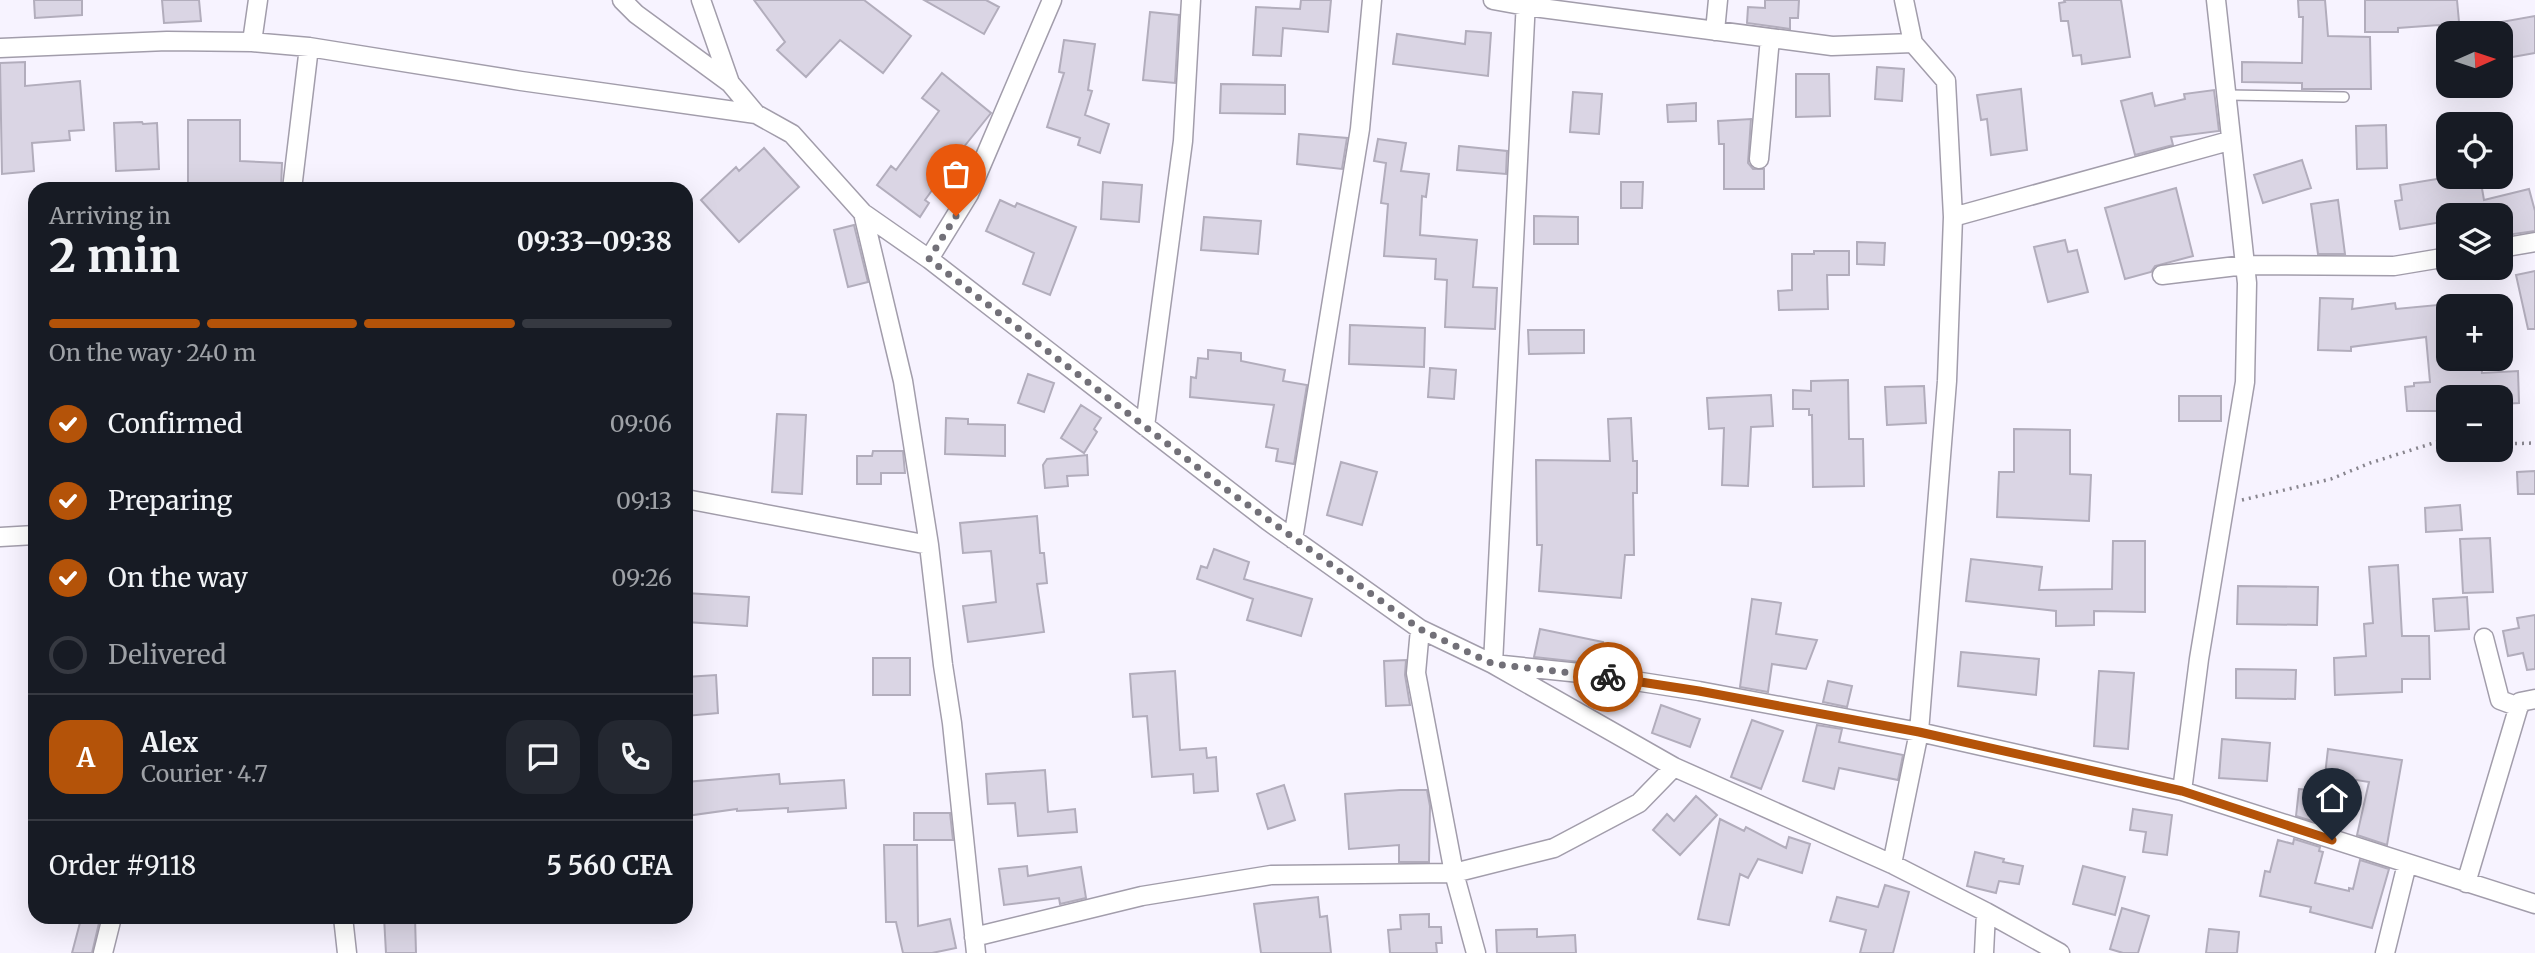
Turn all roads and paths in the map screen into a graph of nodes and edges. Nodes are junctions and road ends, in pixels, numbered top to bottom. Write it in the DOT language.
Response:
graph roads {
  1 [pos="258,0"];
  2 [pos="622,0"];
  3 [pos="701,0"];
  4 [pos="1052,0"];
  5 [pos="1191,0"];
  6 [pos="1372,0"];
  7 [pos="1493,0"];
  8 [pos="1718,0"];
  9 [pos="1904,0"];
  10 [pos="2216,0"];
  11 [pos="1526,3"];
  12 [pos="1714,31"];
  13 [pos="1770,38"];
  14 [pos="252,43"];
  15 [pos="1913,43"];
  16 [pos="309,47"];
  17 [pos="0,48"];
  18 [pos="730,83"];
  19 [pos="2227,95"];
  20 [pos="2344,97"];
  21 [pos="757,114"];
  22 [pos="2230,141"];
  23 [pos="1759,159"];
  24 [pos="293,182"];
  25 [pos="863,213"];
  26 [pos="1953,217"];
  27 [pos="2535,242"];
  28 [pos="2513,246"];
  29 [pos="929,259"];
  30 [pos="2436,259"];
  31 [pos="2245,265"];
  32 [pos="2162,275"];
  33 [pos="1145,426"];
  34 [pos="2436,442"];
  35 [pos="2535,443"];
  36 [pos="2513,444"];
  37 [pos="693,500"];
  38 [pos="2225,502"];
  39 [pos="28,535"];
  40 [pos="0,537"];
  41 [pos="1293,539"];
  42 [pos="929,545"];
  43 [pos="1420,629"];
  44 [pos="2484,638"];
  45 [pos="1493,664"];
  46 [pos="2527,703"];
  47 [pos="1919,732"];
  48 [pos="1674,767"];
  49 [pos="2182,791"];
  50 [pos="1892,864"];
  51 [pos="2407,864"];
  52 [pos="1454,873"];
  53 [pos="2466,883"];
  54 [pos="2535,904"];
  55 [pos="1986,912"];
  56 [pos="110,924"];
  57 [pos="344,924"];
  58 [pos="975,945"];
  59 [pos="103,953"];
  60 [pos="347,953"];
  61 [pos="1476,953"];
  62 [pos="1984,953"];
  63 [pos="2060,953"];
  64 [pos="2385,953"];
  1 -- 14 [label="street"];
  2 -- 18 [label="street"];
  3 -- 18 [label="street"];
  4 -- 29 [label="street"];
  5 -- 33 [label="street"];
  6 -- 41 [label="street"];
  7 -- 11 [label="street"];
  8 -- 12 [label="street"];
  9 -- 15 [label="street"];
  10 -- 19 [label="street"];
  11 -- 12 [label="street"];
  11 -- 45 [label="street"];
  12 -- 13 [label="street"];
  13 -- 15 [label="street"];
  13 -- 23 [label="street"];
  14 -- 16 [label="street"];
  14 -- 17 [label="street"];
  15 -- 26 [label="street"];
  16 -- 21 [label="street"];
  16 -- 24 [label="street"];
  18 -- 21 [label="street"];
  19 -- 20 [label="lane"];
  19 -- 22 [label="street"];
  21 -- 25 [label="street"];
  22 -- 26 [label="street"];
  22 -- 31 [label="street"];
  25 -- 29 [label="street"];
  25 -- 42 [label="street"];
  26 -- 47 [label="street"];
  27 -- 28 [label="street"];
  29 -- 33 [label="street"];
  30 -- 31 [label="street"];
  31 -- 32 [label="street"];
  31 -- 38 [label="street"];
  33 -- 41 [label="street"];
  34 -- 38 [label="path"];
  35 -- 36 [label="path"];
  37 -- 42 [label="street"];
  38 -- 49 [label="street"];
  39 -- 40 [label="street"];
  41 -- 43 [label="street"];
  42 -- 58 [label="street"];
  43 -- 45 [label="street"];
  43 -- 52 [label="street"];
  44 -- 46 [label="street"];
  45 -- 47 [label="street"];
  45 -- 48 [label="street"];
  46 -- 53 [label="street"];
  47 -- 49 [label="street"];
  47 -- 50 [label="street"];
  48 -- 50 [label="street"];
  48 -- 52 [label="street"];
  49 -- 51 [label="street"];
  50 -- 55 [label="street"];
  51 -- 53 [label="street"];
  51 -- 64 [label="street"];
  52 -- 58 [label="street"];
  52 -- 61 [label="street"];
  53 -- 54 [label="street"];
  55 -- 62 [label="street"];
  55 -- 63 [label="street"];
  56 -- 59 [label="street"];
  57 -- 60 [label="street"];
}
